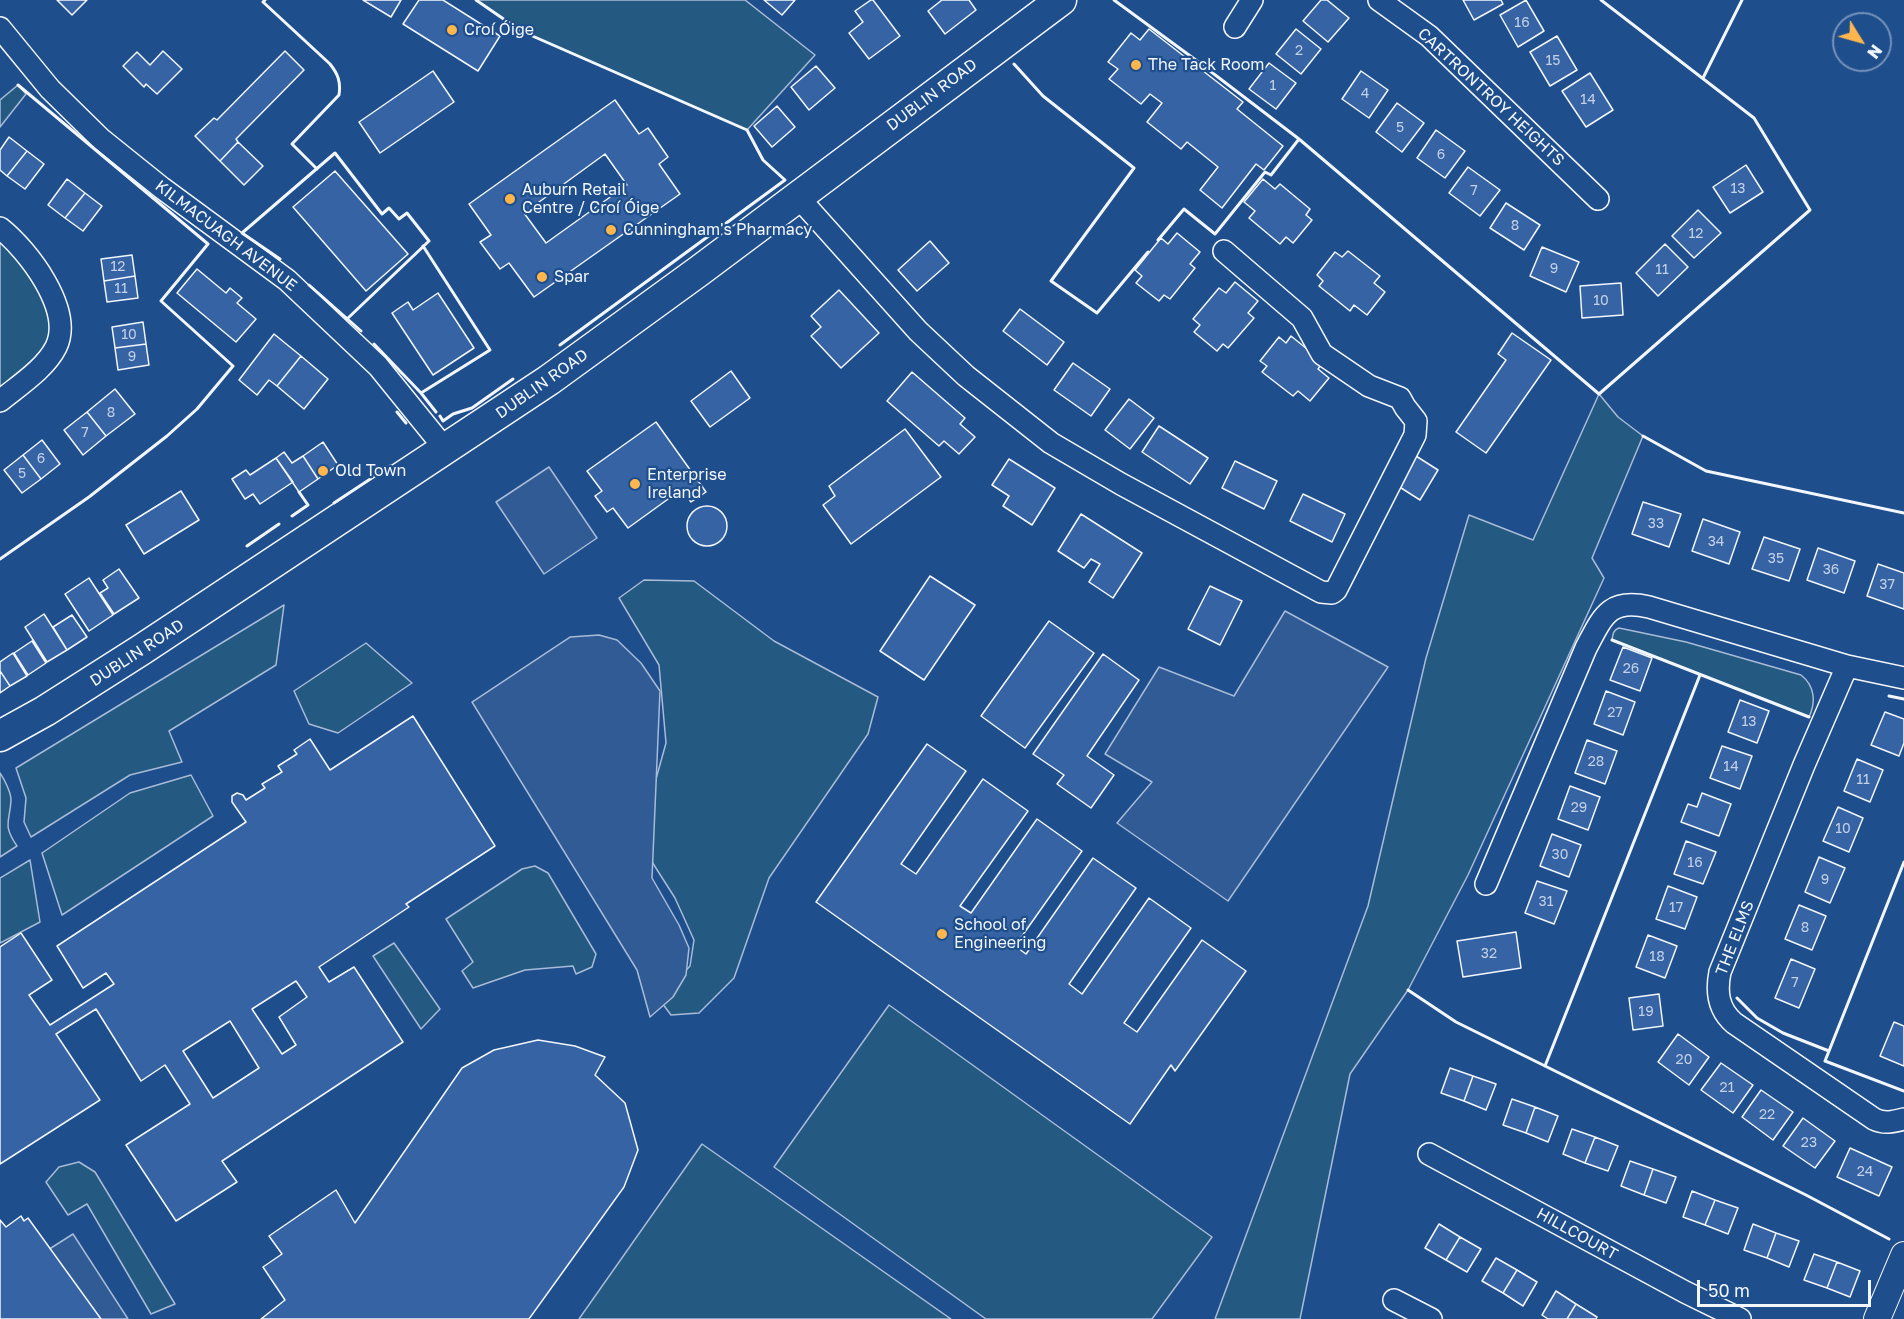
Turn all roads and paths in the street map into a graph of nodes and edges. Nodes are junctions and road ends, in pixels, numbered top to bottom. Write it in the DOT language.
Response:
graph roads {
  1 [pos="1061,0"];
  2 [pos="1252,0"];
  3 [pos="1379,0"];
  4 [pos="1235,27"];
  5 [pos="0,28"];
  6 [pos="798,197"];
  7 [pos="1598,199"];
  8 [pos="0,228"];
  9 [pos="1224,251"];
  10 [pos="0,401"];
  11 [pos="446,450"];
  12 [pos="1847,666"];
  13 [pos="1904,678"];
  14 [pos="0,736"];
  15 [pos="1486,884"];
  16 [pos="1904,1119"];
  17 [pos="1430,1154"];
  18 [pos="1904,1255"];
  19 [pos="1394,1300"];
  20 [pos="1728,1316"];
  21 [pos="1431,1319"];
  22 [pos="1877,1319"];
  1 -- 6 [label="main road, DUBLIN ROAD"];
  2 -- 4 [label="street"];
  3 -- 7 [label="street, CARTRONTROY HEIGHTS"];
  5 -- 11 [label="street, KILMACUAGH AVENUE"];
  6 -- 9 [label="street"];
  6 -- 11 [label="main road, DUBLIN ROAD"];
  8 -- 10 [label="street"];
  11 -- 14 [label="main road, DUBLIN ROAD"];
  12 -- 13 [label="street"];
  12 -- 15 [label="street"];
  12 -- 16 [label="street, THE ELMS"];
  17 -- 20 [label="street, HILLCOURT"];
  18 -- 22 [label="street"];
  19 -- 21 [label="street"];
}
